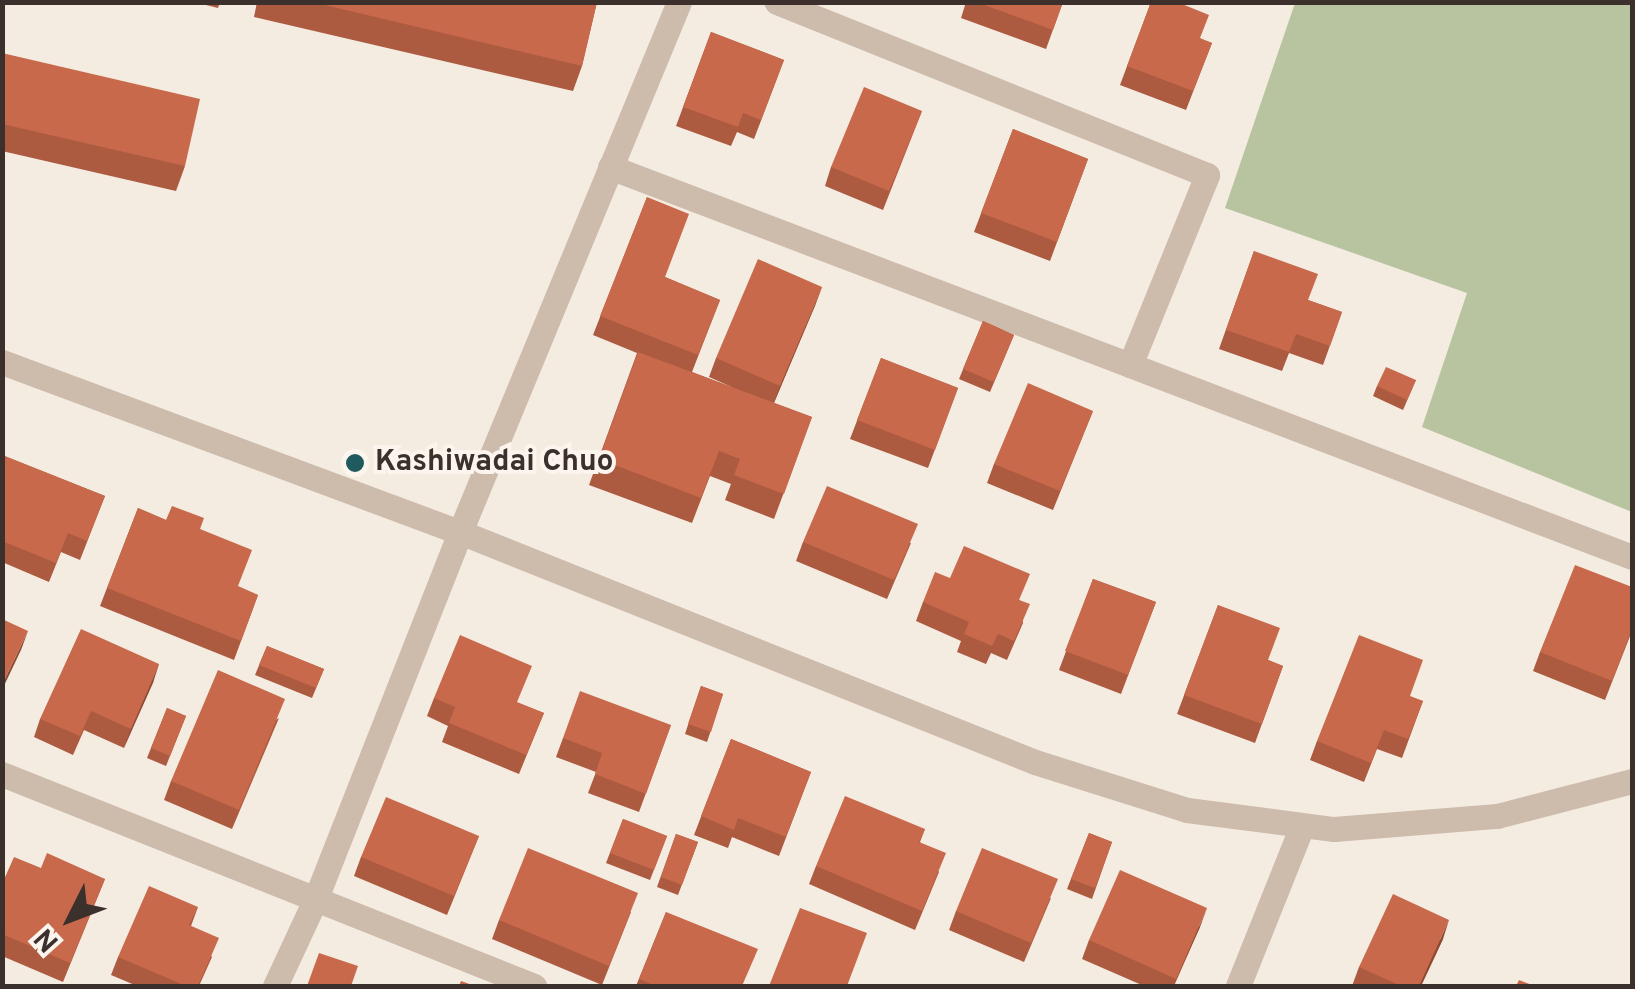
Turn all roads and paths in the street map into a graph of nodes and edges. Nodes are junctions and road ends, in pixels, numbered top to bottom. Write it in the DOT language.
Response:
graph roads {
  1 [pos="679,2"];
  2 [pos="776,2"];
  3 [pos="610,166"];
  4 [pos="2,362"];
  5 [pos="1130,366"];
  6 [pos="460,532"];
  7 [pos="1632,558"];
  8 [pos="2,774"];
  9 [pos="1632,781"];
  10 [pos="1302,826"];
  11 [pos="316,898"];
  12 [pos="276,986"];
  13 [pos="534,986"];
  14 [pos="1238,986"];
  1 -- 3 [label="street"];
  2 -- 5 [label="street"];
  3 -- 5 [label="street"];
  3 -- 6 [label="street"];
  4 -- 6 [label="street"];
  5 -- 7 [label="street"];
  6 -- 10 [label="street"];
  6 -- 11 [label="street"];
  8 -- 11 [label="street"];
  9 -- 10 [label="street"];
  10 -- 14 [label="street"];
  11 -- 12 [label="street"];
  11 -- 13 [label="street"];
}
